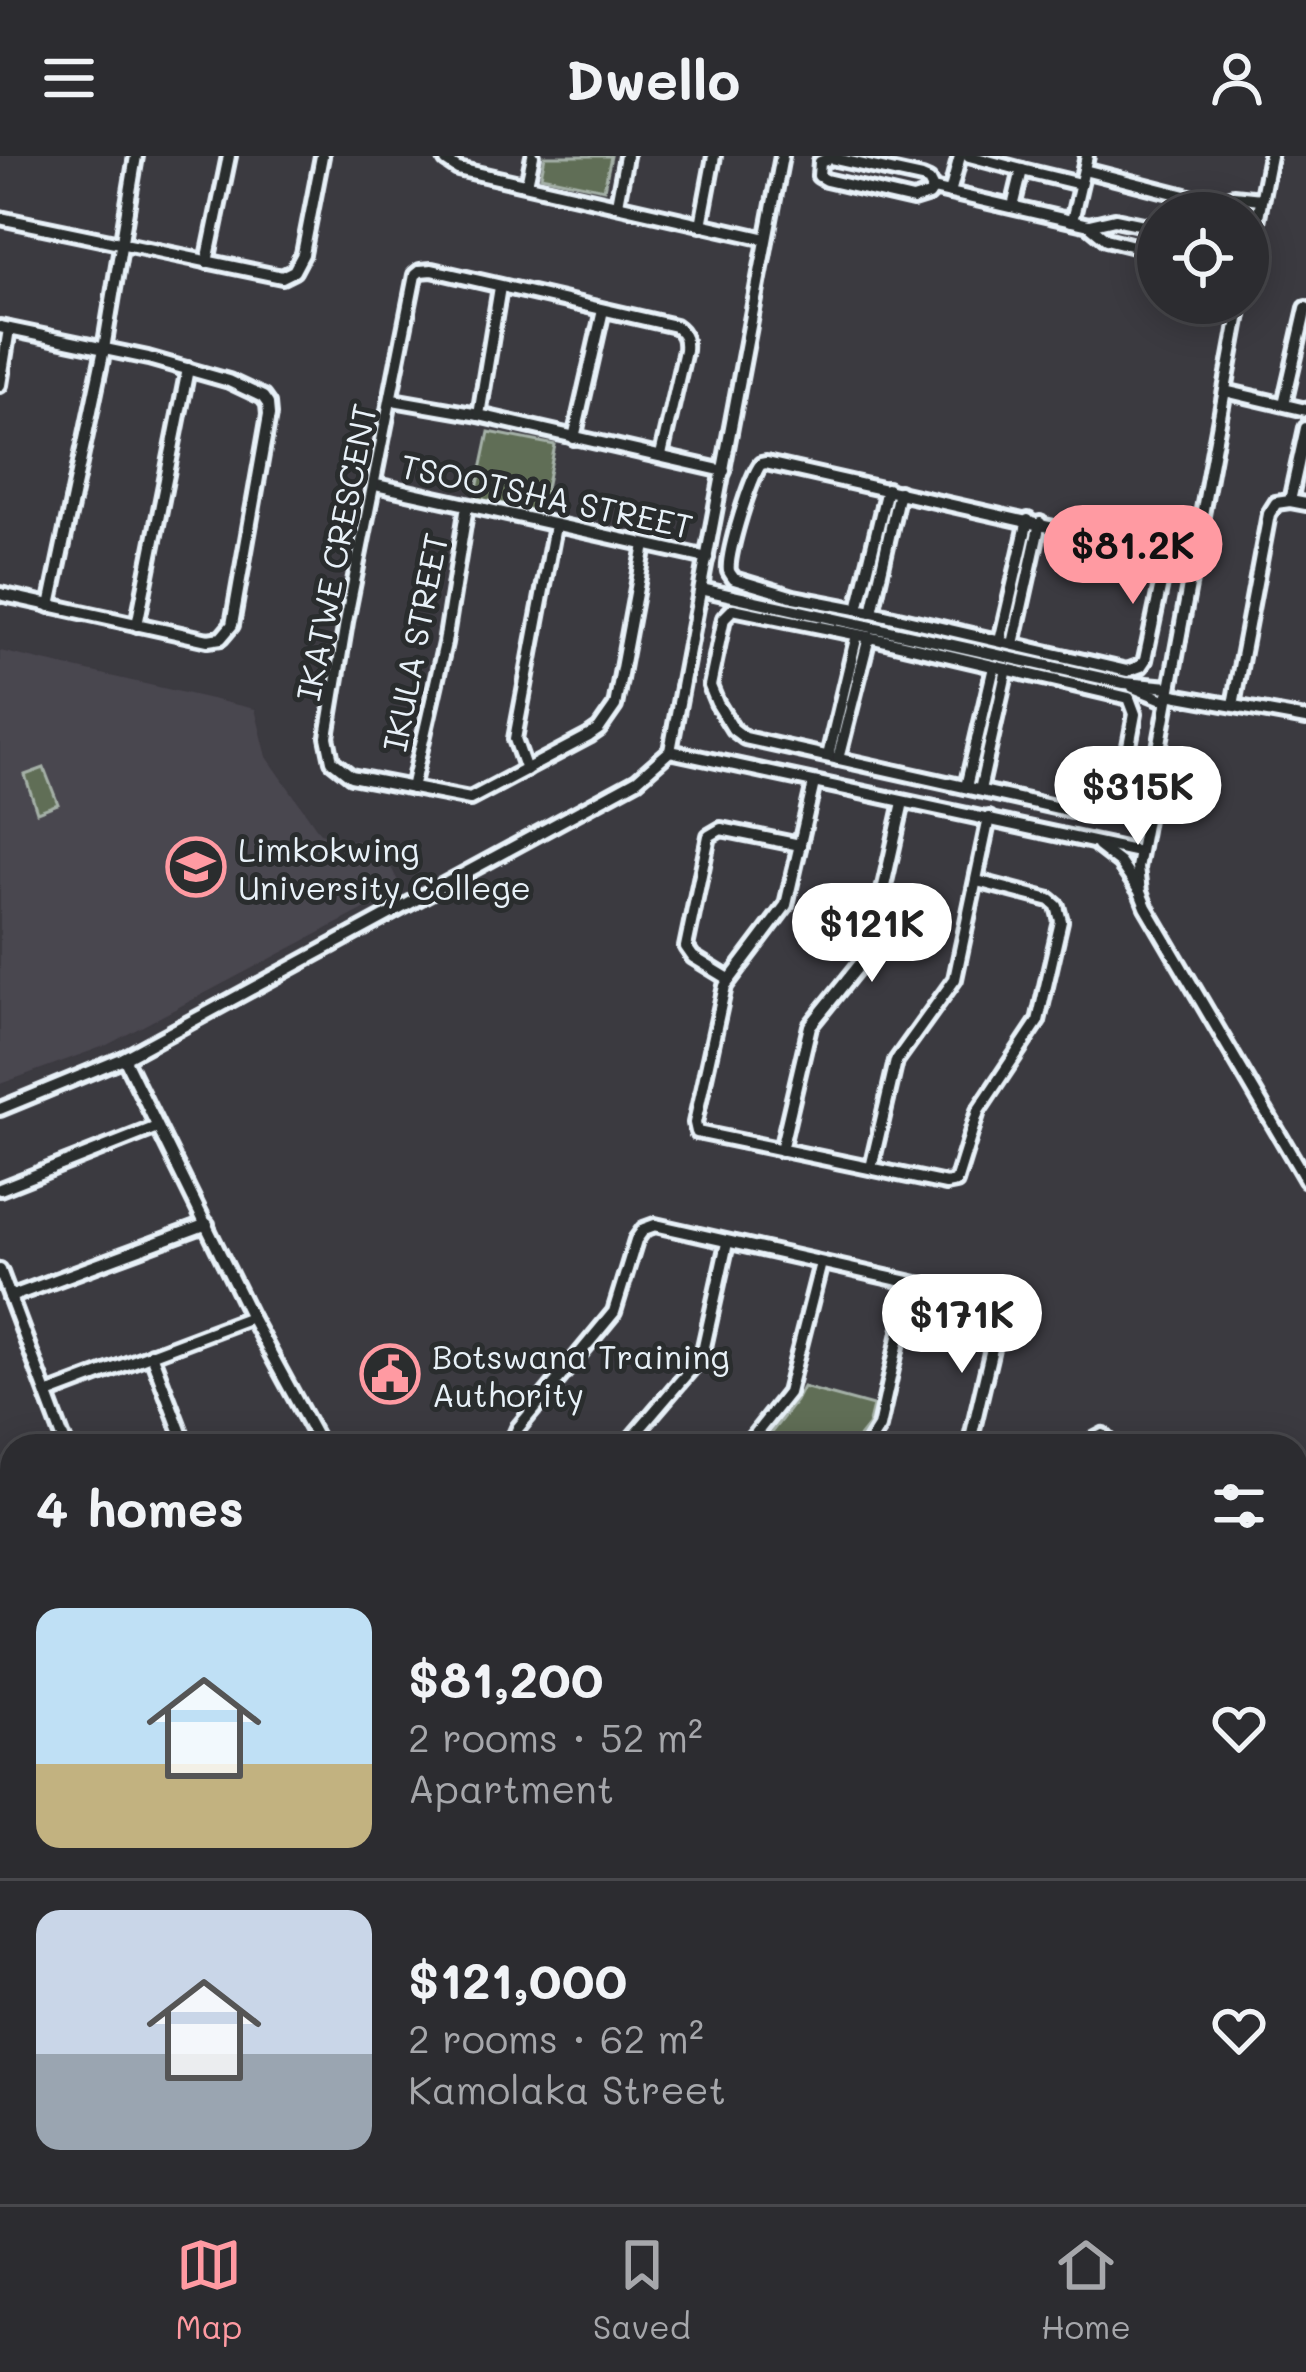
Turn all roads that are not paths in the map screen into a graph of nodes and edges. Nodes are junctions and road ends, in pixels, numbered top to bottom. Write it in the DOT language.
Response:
graph roads {
  1 [pos="136,156"];
  2 [pos="230,156"];
  3 [pos="322,156"];
  4 [pos="444,156"];
  5 [pos="532,156"];
  6 [pos="626,156"];
  7 [pos="715,156"];
  8 [pos="782,156"];
  9 [pos="964,156"];
  10 [pos="1087,156"];
  11 [pos="1270,156"];
  12 [pos="1022,170"];
  13 [pos="1082,177"];
  14 [pos="527,184"];
  15 [pos="933,189"];
  16 [pos="1158,192"];
  17 [pos="1262,192"];
  18 [pos="950,193"];
  19 [pos="617,204"];
  20 [pos="1012,206"];
  21 [pos="0,218"];
  22 [pos="1072,220"];
  23 [pos="1137,224"];
  24 [pos="700,225"];
  25 [pos="1089,225"];
  26 [pos="766,239"];
  27 [pos="121,244"];
  28 [pos="1137,247"];
  29 [pos="207,262"];
  30 [pos="500,287"];
  31 [pos="602,310"];
  32 [pos="1305,313"];
  33 [pos="1237,324"];
  34 [pos="5,328"];
  35 [pos="104,349"];
  36 [pos="188,370"];
  37 [pos="0,385"];
  38 [pos="1225,391"];
  39 [pos="393,400"];
  40 [pos="1285,404"];
  41 [pos="1306,410"];
  42 [pos="479,416"];
  43 [pos="1306,428"];
  44 [pos="574,438"];
  45 [pos="661,455"];
  46 [pos="724,471"];
  47 [pos="376,485"];
  48 [pos="893,490"];
  49 [pos="1290,501"];
  50 [pos="1306,504"];
  51 [pos="467,506"];
  52 [pos="1034,522"];
  53 [pos="556,526"];
  54 [pos="645,545"];
  55 [pos="706,558"];
  56 [pos="701,589"];
  57 [pos="0,594"];
  58 [pos="50,606"];
  59 [pos="792,608"];
  60 [pos="858,609"];
  61 [pos="872,612"];
  62 [pos="137,625"];
  63 [pos="863,636"];
  64 [pos="934,640"];
  65 [pos="1006,642"];
  66 [pos="1000,668"];
  67 [pos="1075,672"];
  68 [pos="1168,694"];
  69 [pos="1233,705"];
  70 [pos="1306,719"];
  71 [pos="670,751"];
  72 [pos="833,758"];
  73 [pos="526,770"];
  74 [pos="814,783"];
  75 [pos="966,787"];
  76 [pos="412,788"];
  77 [pos="980,790"];
  78 [pos="903,802"];
  79 [pos="989,818"];
  80 [pos="1094,842"];
  81 [pos="800,844"];
  82 [pos="1139,852"];
  83 [pos="977,881"];
  84 [pos="1140,892"];
  85 [pos="729,979"];
  86 [pos="124,1058"];
  87 [pos="0,1109"];
  88 [pos="157,1127"];
  89 [pos="781,1150"];
  90 [pos="871,1168"];
  91 [pos="1306,1180"];
  92 [pos="0,1189"];
  93 [pos="207,1223"];
  94 [pos="727,1243"];
  95 [pos="820,1263"];
  96 [pos="0,1270"];
  97 [pos="911,1283"];
  98 [pos="10,1297"];
  99 [pos="251,1318"];
  100 [pos="151,1354"];
  101 [pos="47,1394"];
  102 [pos="62,1434"];
  103 [pos="181,1434"];
  104 [pos="314,1434"];
  105 [pos="515,1434"];
  106 [pos="635,1434"];
  107 [pos="756,1434"];
  108 [pos="875,1434"];
  109 [pos="972,1434"];
  1 -- 27 [label="street"];
  2 -- 29 [label="street"];
  3 -- 29 [label="street"];
  4 -- 14 [label="street"];
  5 -- 14 [label="street"];
  6 -- 19 [label="street"];
  7 -- 24 [label="street"];
  8 -- 26 [label="street"];
  9 -- 12 [label="street"];
  9 -- 18 [label="street"];
  10 -- 13 [label="street"];
  11 -- 17 [label="street"];
  12 -- 13 [label="street"];
  12 -- 20 [label="street"];
  13 -- 16 [label="street"];
  13 -- 22 [label="street"];
  14 -- 19 [label="street"];
  15 -- 15 [label="street"];
  15 -- 18 [label="street"];
  18 -- 20 [label="street"];
  19 -- 24 [label="street"];
  20 -- 22 [label="street"];
  21 -- 27 [label="street"];
  22 -- 25 [label="street"];
  23 -- 25 [label="street"];
  24 -- 26 [label="street"];
  25 -- 28 [label="street"];
  26 -- 46 [label="street"];
  27 -- 29 [label="street"];
  27 -- 35 [label="street"];
  30 -- 31 [label="street, IKATWE CRESCENT"];
  30 -- 39 [label="street, IKATWE CRESCENT"];
  30 -- 42 [label="street"];
  31 -- 44 [label="street"];
  31 -- 45 [label="street, IKATWE CRESCENT"];
  32 -- 40 [label="street"];
  33 -- 38 [label="street"];
  34 -- 35 [label="street"];
  34 -- 37 [label="street"];
  35 -- 36 [label="street"];
  35 -- 58 [label="street"];
  36 -- 62 [label="street"];
  36 -- 62 [label="street"];
  38 -- 40 [label="street"];
  38 -- 68 [label="street"];
  39 -- 42 [label="street"];
  39 -- 47 [label="street, IKATWE CRESCENT"];
  40 -- 41 [label="street"];
  42 -- 44 [label="street"];
  43 -- 49 [label="street"];
  44 -- 45 [label="street"];
  45 -- 46 [label="street"];
  46 -- 55 [label="street"];
  47 -- 51 [label="street, TSOOTSHA STREET"];
  47 -- 76 [label="street, IKATWE CRESCENT"];
  48 -- 52 [label="street"];
  48 -- 59 [label="street"];
  48 -- 60 [label="street"];
  48 -- 61 [label="street"];
  49 -- 50 [label="street"];
  49 -- 69 [label="street"];
  51 -- 53 [label="street, TSOOTSHA STREET"];
  51 -- 76 [label="street, IKULA STREET"];
  52 -- 65 [label="street"];
  52 -- 67 [label="street"];
  53 -- 54 [label="street, TSOOTSHA STREET"];
  53 -- 73 [label="street"];
  54 -- 55 [label="street, TSOOTSHA STREET"];
  54 -- 73 [label="street, IKATWE CRESCENT"];
  55 -- 56 [label="street"];
  56 -- 59 [label="street"];
  56 -- 71 [label="street"];
  57 -- 58 [label="street"];
  58 -- 62 [label="street"];
  59 -- 60 [label="street"];
  59 -- 63 [label="street"];
  59 -- 64 [label="street"];
  59 -- 72 [label="street"];
  60 -- 61 [label="street"];
  61 -- 64 [label="street"];
  63 -- 64 [label="street"];
  63 -- 72 [label="street"];
  64 -- 65 [label="street"];
  64 -- 66 [label="street"];
  64 -- 67 [label="street"];
  65 -- 67 [label="street"];
  66 -- 67 [label="street"];
  66 -- 75 [label="street"];
  66 -- 77 [label="street"];
  67 -- 68 [label="street"];
  67 -- 77 [label="street"];
  68 -- 69 [label="street"];
  68 -- 82 [label="street"];
  69 -- 70 [label="street"];
  71 -- 74 [label="street"];
  71 -- 86 [label="street"];
  72 -- 75 [label="street"];
  73 -- 76 [label="street, IKATWE CRESCENT"];
  74 -- 78 [label="street"];
  74 -- 81 [label="street"];
  75 -- 77 [label="street"];
  78 -- 79 [label="street"];
  78 -- 89 [label="street"];
  79 -- 80 [label="street"];
  79 -- 83 [label="street"];
  80 -- 82 [label="street"];
  80 -- 84 [label="street"];
  81 -- 85 [label="street"];
  81 -- 85 [label="street"];
  82 -- 84 [label="street"];
  83 -- 90 [label="street"];
  83 -- 90 [label="street"];
  84 -- 91 [label="street"];
  85 -- 89 [label="street"];
  86 -- 87 [label="street"];
  86 -- 88 [label="street"];
  88 -- 92 [label="street"];
  88 -- 93 [label="street"];
  89 -- 90 [label="street"];
  93 -- 98 [label="street"];
  93 -- 99 [label="street"];
  94 -- 95 [label="street"];
  94 -- 105 [label="street"];
  94 -- 106 [label="street"];
  95 -- 97 [label="street"];
  95 -- 107 [label="street"];
  96 -- 98 [label="street"];
  97 -- 108 [label="street"];
  97 -- 109 [label="street"];
  98 -- 101 [label="street"];
  99 -- 100 [label="street"];
  99 -- 104 [label="street"];
  100 -- 101 [label="street"];
  100 -- 103 [label="street"];
  101 -- 102 [label="street"];
}
